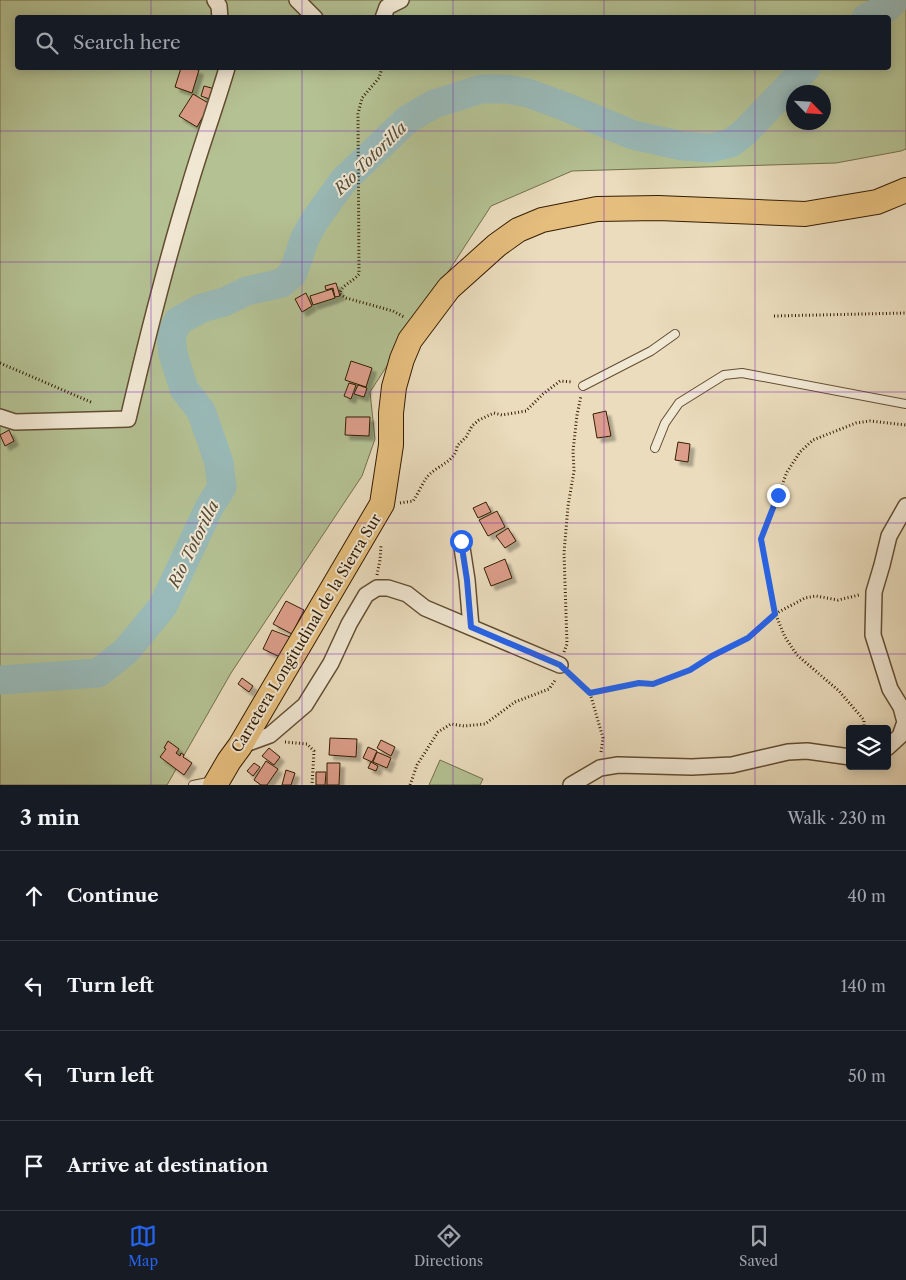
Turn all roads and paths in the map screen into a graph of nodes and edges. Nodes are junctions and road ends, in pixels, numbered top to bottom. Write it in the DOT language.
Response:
graph roads {
  1 [pos="215,0"];
  2 [pos="297,0"];
  3 [pos="400,0"];
  4 [pos="220,15"];
  5 [pos="312,15"];
  6 [pos="383,15"];
  7 [pos="226,70"];
  8 [pos="381,70"];
  9 [pos="906,190"];
  10 [pos="906,313"];
  11 [pos="774,316"];
  12 [pos="675,334"];
  13 [pos="410,340"];
  14 [pos="0,364"];
  15 [pos="583,386"];
  16 [pos="906,404"];
  17 [pos="100,407"];
  18 [pos="0,417"];
  19 [pos="906,425"];
  20 [pos="655,448"];
  21 [pos="906,506"];
  22 [pos="377,513"];
  23 [pos="461,541"];
  24 [pos="377,588"];
  25 [pos="874,592"];
  26 [pos="775,614"];
  27 [pos="471,627"];
  28 [pos="560,665"];
  29 [pos="590,693"];
  30 [pos="864,725"];
  31 [pos="276,742"];
  32 [pos="891,744"];
  33 [pos="240,746"];
  34 [pos="846,756"];
  35 [pos="600,768"];
  36 [pos="217,782"];
  37 [pos="193,785"];
  38 [pos="312,785"];
  39 [pos="410,785"];
  40 [pos="571,785"];
  1 -- 4 [label="street"];
  2 -- 5 [label="street"];
  3 -- 6 [label="street"];
  7 -- 18 [label="street"];
  8 -- 13 [label="path"];
  9 -- 13 [label="highway, Carretera Longitudinal de la Sierra Sur"];
  10 -- 11 [label="path"];
  12 -- 15 [label="lane"];
  13 -- 22 [label="highway, Carretera Longitudinal de la Sierra Sur"];
  14 -- 17 [label="path"];
  15 -- 22 [label="path"];
  15 -- 28 [label="path"];
  16 -- 20 [label="lane"];
  19 -- 26 [label="path"];
  21 -- 25 [label="street"];
  22 -- 24 [label="path"];
  22 -- 33 [label="highway, Carretera Longitudinal de la Sierra Sur"];
  23 -- 27 [label="street"];
  24 -- 27 [label="street"];
  24 -- 33 [label="street"];
  25 -- 26 [label="path"];
  25 -- 32 [label="street"];
  26 -- 29 [label="path"];
  26 -- 30 [label="path"];
  27 -- 28 [label="street"];
  28 -- 29 [label="path"];
  28 -- 39 [label="path"];
  29 -- 35 [label="path"];
  31 -- 38 [label="path"];
  33 -- 36 [label="highway, Carretera Longitudinal de la Sierra Sur"];
  34 -- 35 [label="street"];
  35 -- 40 [label="street"];
  36 -- 37 [label="lane"];
}
